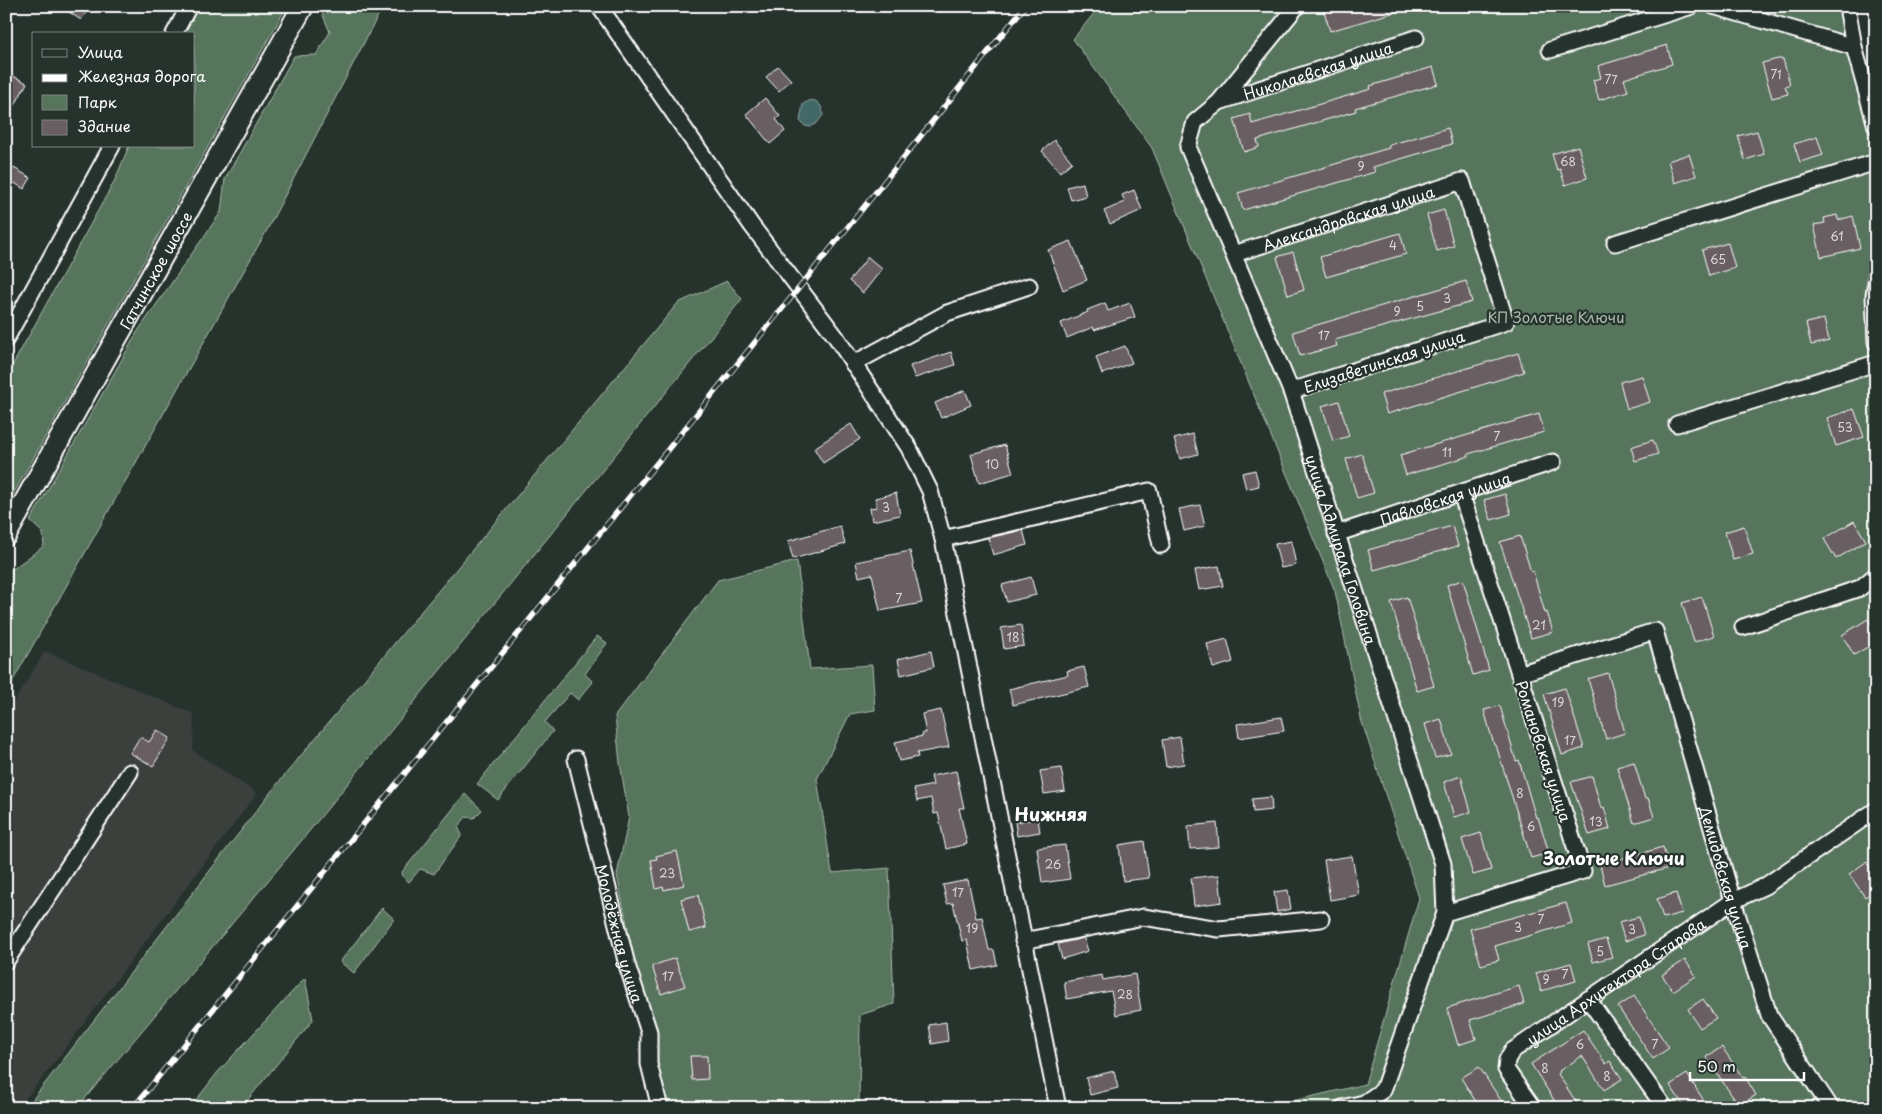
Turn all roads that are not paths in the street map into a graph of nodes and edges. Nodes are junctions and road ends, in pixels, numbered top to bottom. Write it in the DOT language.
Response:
graph roads {
  1 [pos="189,6"];
  2 [pos="303,6"];
  3 [pos="600,6"];
  4 [pos="1298,6"];
  5 [pos="1692,6"];
  6 [pos="1713,6"];
  7 [pos="1847,6"];
  8 [pos="175,32"];
  9 [pos="1416,38"];
  10 [pos="1854,47"];
  11 [pos="1550,50"];
  12 [pos="1219,102"];
  13 [pos="1876,126"];
  14 [pos="111,148"];
  15 [pos="1876,162"];
  16 [pos="1615,243"];
  17 [pos="1234,254"];
  18 [pos="1876,284"];
  19 [pos="1029,286"];
  20 [pos="1506,322"];
  21 [pos="6,339"];
  22 [pos="1876,342"];
  23 [pos="1876,363"];
  24 [pos="853,364"];
  25 [pos="1291,392"];
  26 [pos="1677,424"];
  27 [pos="1553,462"];
  28 [pos="1461,493"];
  29 [pos="1336,534"];
  30 [pos="6,535"];
  31 [pos="943,539"];
  32 [pos="1161,545"];
  33 [pos="1876,575"];
  34 [pos="1743,627"];
  35 [pos="1519,674"];
  36 [pos="576,759"];
  37 [pos="130,772"];
  38 [pos="1876,810"];
  39 [pos="1733,901"];
  40 [pos="1445,913"];
  41 [pos="1321,919"];
  42 [pos="1023,941"];
  43 [pos="6,961"];
  44 [pos="1588,999"];
  45 [pos="660,1108"];
  46 [pos="1058,1108"];
  47 [pos="1342,1108"];
  48 [pos="1532,1108"];
  49 [pos="1664,1108"];
  50 [pos="1831,1108"];
  1 -- 8 [label="street"];
  2 -- 30 [label="main road, Гатчинское шоссе"];
  3 -- 24 [label="street"];
  4 -- 12 [label="street, улица Адмирала Головина"];
  5 -- 11 [label="street"];
  6 -- 10 [label="street"];
  7 -- 10 [label="street"];
  9 -- 12 [label="street, Николаевская улица"];
  10 -- 13 [label="street"];
  12 -- 17 [label="street, улица Адмирала Головина"];
  14 -- 21 [label="street"];
  15 -- 16 [label="street"];
  17 -- 20 [label="street, Александровская улица"];
  17 -- 25 [label="street, улица Адмирала Головина"];
  18 -- 22 [label="street"];
  19 -- 24 [label="street"];
  20 -- 25 [label="street, Елизаветинская улица"];
  23 -- 26 [label="street"];
  24 -- 31 [label="street"];
  25 -- 29 [label="street, улица Адмирала Головина"];
  27 -- 28 [label="street, Павловская улица"];
  28 -- 29 [label="street, Павловская улица"];
  28 -- 35 [label="street, Романовская улица"];
  29 -- 40 [label="street, улица Адмирала Головина"];
  31 -- 32 [label="street"];
  31 -- 42 [label="street"];
  33 -- 34 [label="street"];
  35 -- 39 [label="street, Демидовская улица"];
  35 -- 40 [label="street, Романовская улица"];
  36 -- 45 [label="street, Молодёжная улица"];
  37 -- 43 [label="street"];
  38 -- 39 [label="street, улица Архитектора Старова"];
  39 -- 44 [label="street, улица Архитектора Старова"];
  39 -- 50 [label="street, Демидовская улица"];
  40 -- 47 [label="street, улица Адмирала Головина"];
  41 -- 42 [label="street"];
  42 -- 46 [label="street"];
  44 -- 48 [label="street, улица Архитектора Старова"];
  44 -- 49 [label="street"];
}
